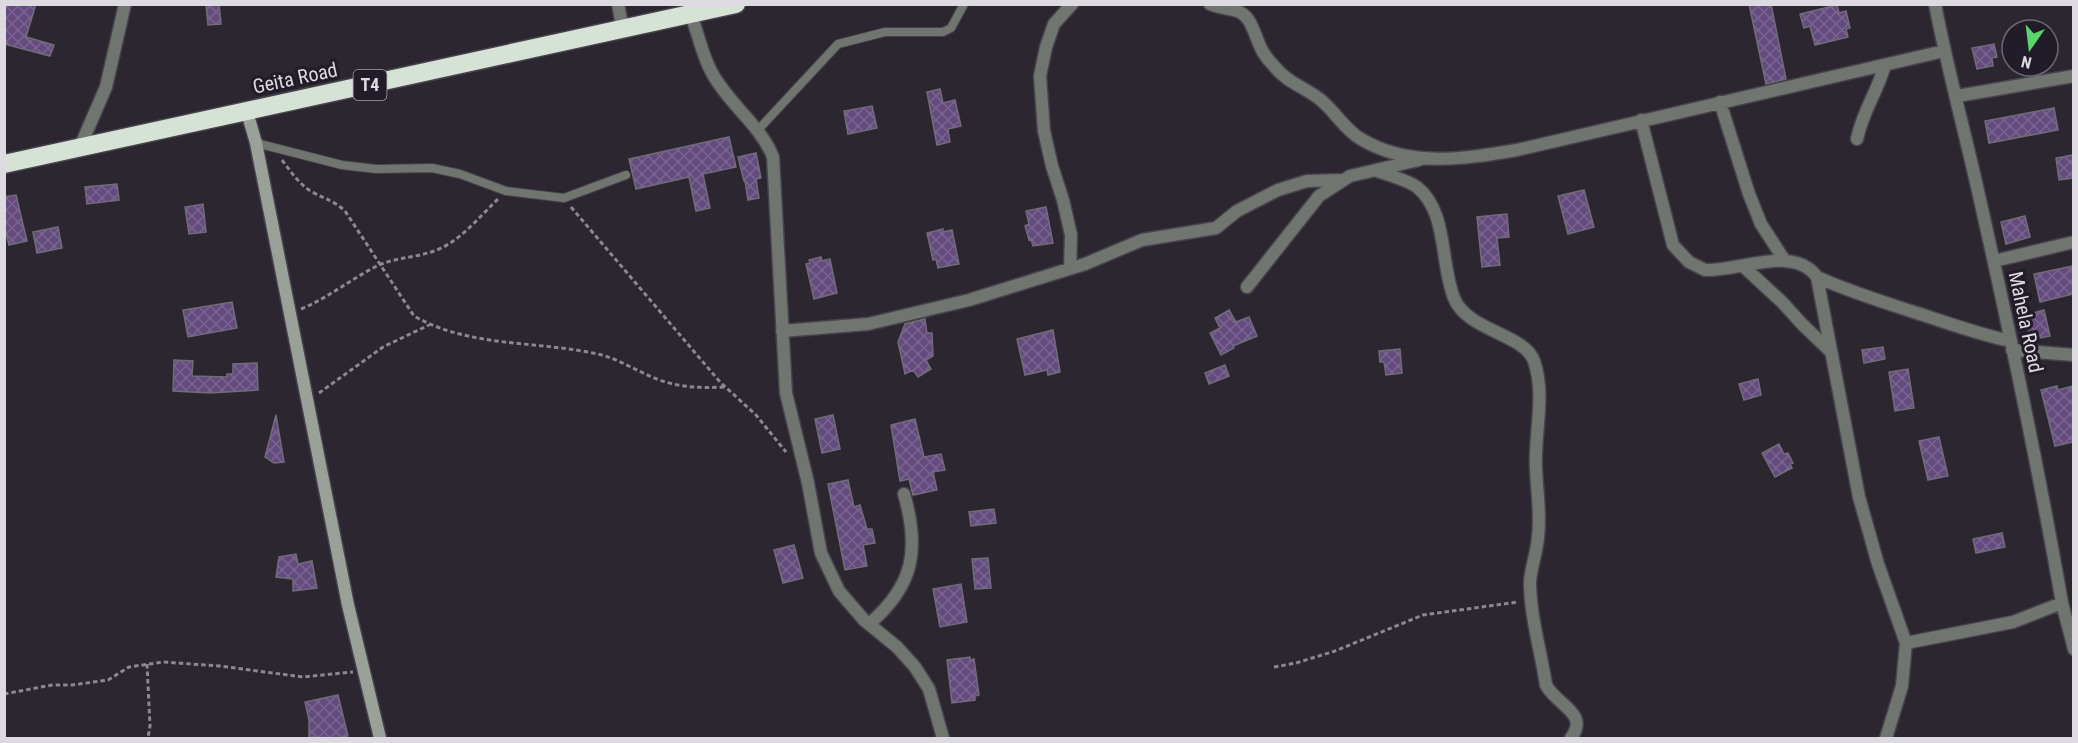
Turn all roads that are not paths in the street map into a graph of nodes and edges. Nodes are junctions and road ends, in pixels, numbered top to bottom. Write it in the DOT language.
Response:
graph roads {
  1 [pos="125,4"];
  2 [pos="618,4"];
  3 [pos="736,4"];
  4 [pos="964,4"];
  5 [pos="1072,4"];
  6 [pos="1210,4"];
  7 [pos="1935,4"];
  8 [pos="691,15"];
  9 [pos="623,30"];
  10 [pos="1944,51"];
  11 [pos="1885,65"];
  12 [pos="2073,76"];
  13 [pos="1957,96"];
  14 [pos="1720,102"];
  15 [pos="247,112"];
  16 [pos="1641,120"];
  17 [pos="758,130"];
  18 [pos="1857,140"];
  19 [pos="256,143"];
  20 [pos="80,147"];
  21 [pos="1424,159"];
  22 [pos="4,164"];
  23 [pos="1375,170"];
  24 [pos="626,175"];
  25 [pos="1343,180"];
  26 [pos="2073,242"];
  27 [pos="1785,261"];
  28 [pos="1994,261"];
  29 [pos="1743,266"];
  30 [pos="1070,268"];
  31 [pos="1817,277"];
  32 [pos="1247,287"];
  33 [pos="782,331"];
  34 [pos="2011,346"];
  35 [pos="1832,352"];
  36 [pos="2073,355"];
  37 [pos="904,494"];
  38 [pos="2062,603"];
  39 [pos="868,624"];
  40 [pos="1906,643"];
  41 [pos="2073,648"];
  42 [pos="380,738"];
  43 [pos="943,738"];
  44 [pos="1571,738"];
  45 [pos="1886,738"];
  1 -- 20 [label="street"];
  2 -- 9 [label="street"];
  3 -- 8 [label="highway, Geita Road / T4"];
  4 -- 17 [label="lane"];
  5 -- 30 [label="street"];
  6 -- 21 [label="street"];
  7 -- 10 [label="street, Mahela Road"];
  8 -- 9 [label="highway, Geita Road / T4"];
  8 -- 17 [label="street"];
  9 -- 15 [label="highway, Geita Road / T4"];
  10 -- 11 [label="street"];
  10 -- 13 [label="street, Mahela Road"];
  11 -- 14 [label="street"];
  11 -- 18 [label="street"];
  12 -- 13 [label="street"];
  13 -- 28 [label="street, Mahela Road"];
  14 -- 16 [label="street"];
  14 -- 27 [label="street"];
  15 -- 19 [label="street"];
  15 -- 20 [label="highway, Geita Road / T4"];
  16 -- 21 [label="street"];
  16 -- 29 [label="street"];
  17 -- 33 [label="street"];
  19 -- 24 [label="lane"];
  19 -- 42 [label="street"];
  20 -- 22 [label="highway, Geita Road / T4"];
  21 -- 23 [label="street"];
  23 -- 25 [label="street"];
  23 -- 44 [label="street"];
  25 -- 30 [label="street"];
  25 -- 32 [label="street"];
  26 -- 28 [label="street"];
  27 -- 29 [label="street"];
  27 -- 31 [label="street"];
  28 -- 34 [label="street, Mahela Road"];
  29 -- 35 [label="street"];
  30 -- 33 [label="street"];
  31 -- 34 [label="street"];
  31 -- 35 [label="street"];
  33 -- 39 [label="street"];
  34 -- 36 [label="street"];
  34 -- 38 [label="street, Mahela Road"];
  35 -- 40 [label="street"];
  37 -- 39 [label="street"];
  38 -- 40 [label="street"];
  38 -- 41 [label="street, Mahela Road"];
  39 -- 43 [label="street"];
  40 -- 45 [label="street"];
}
